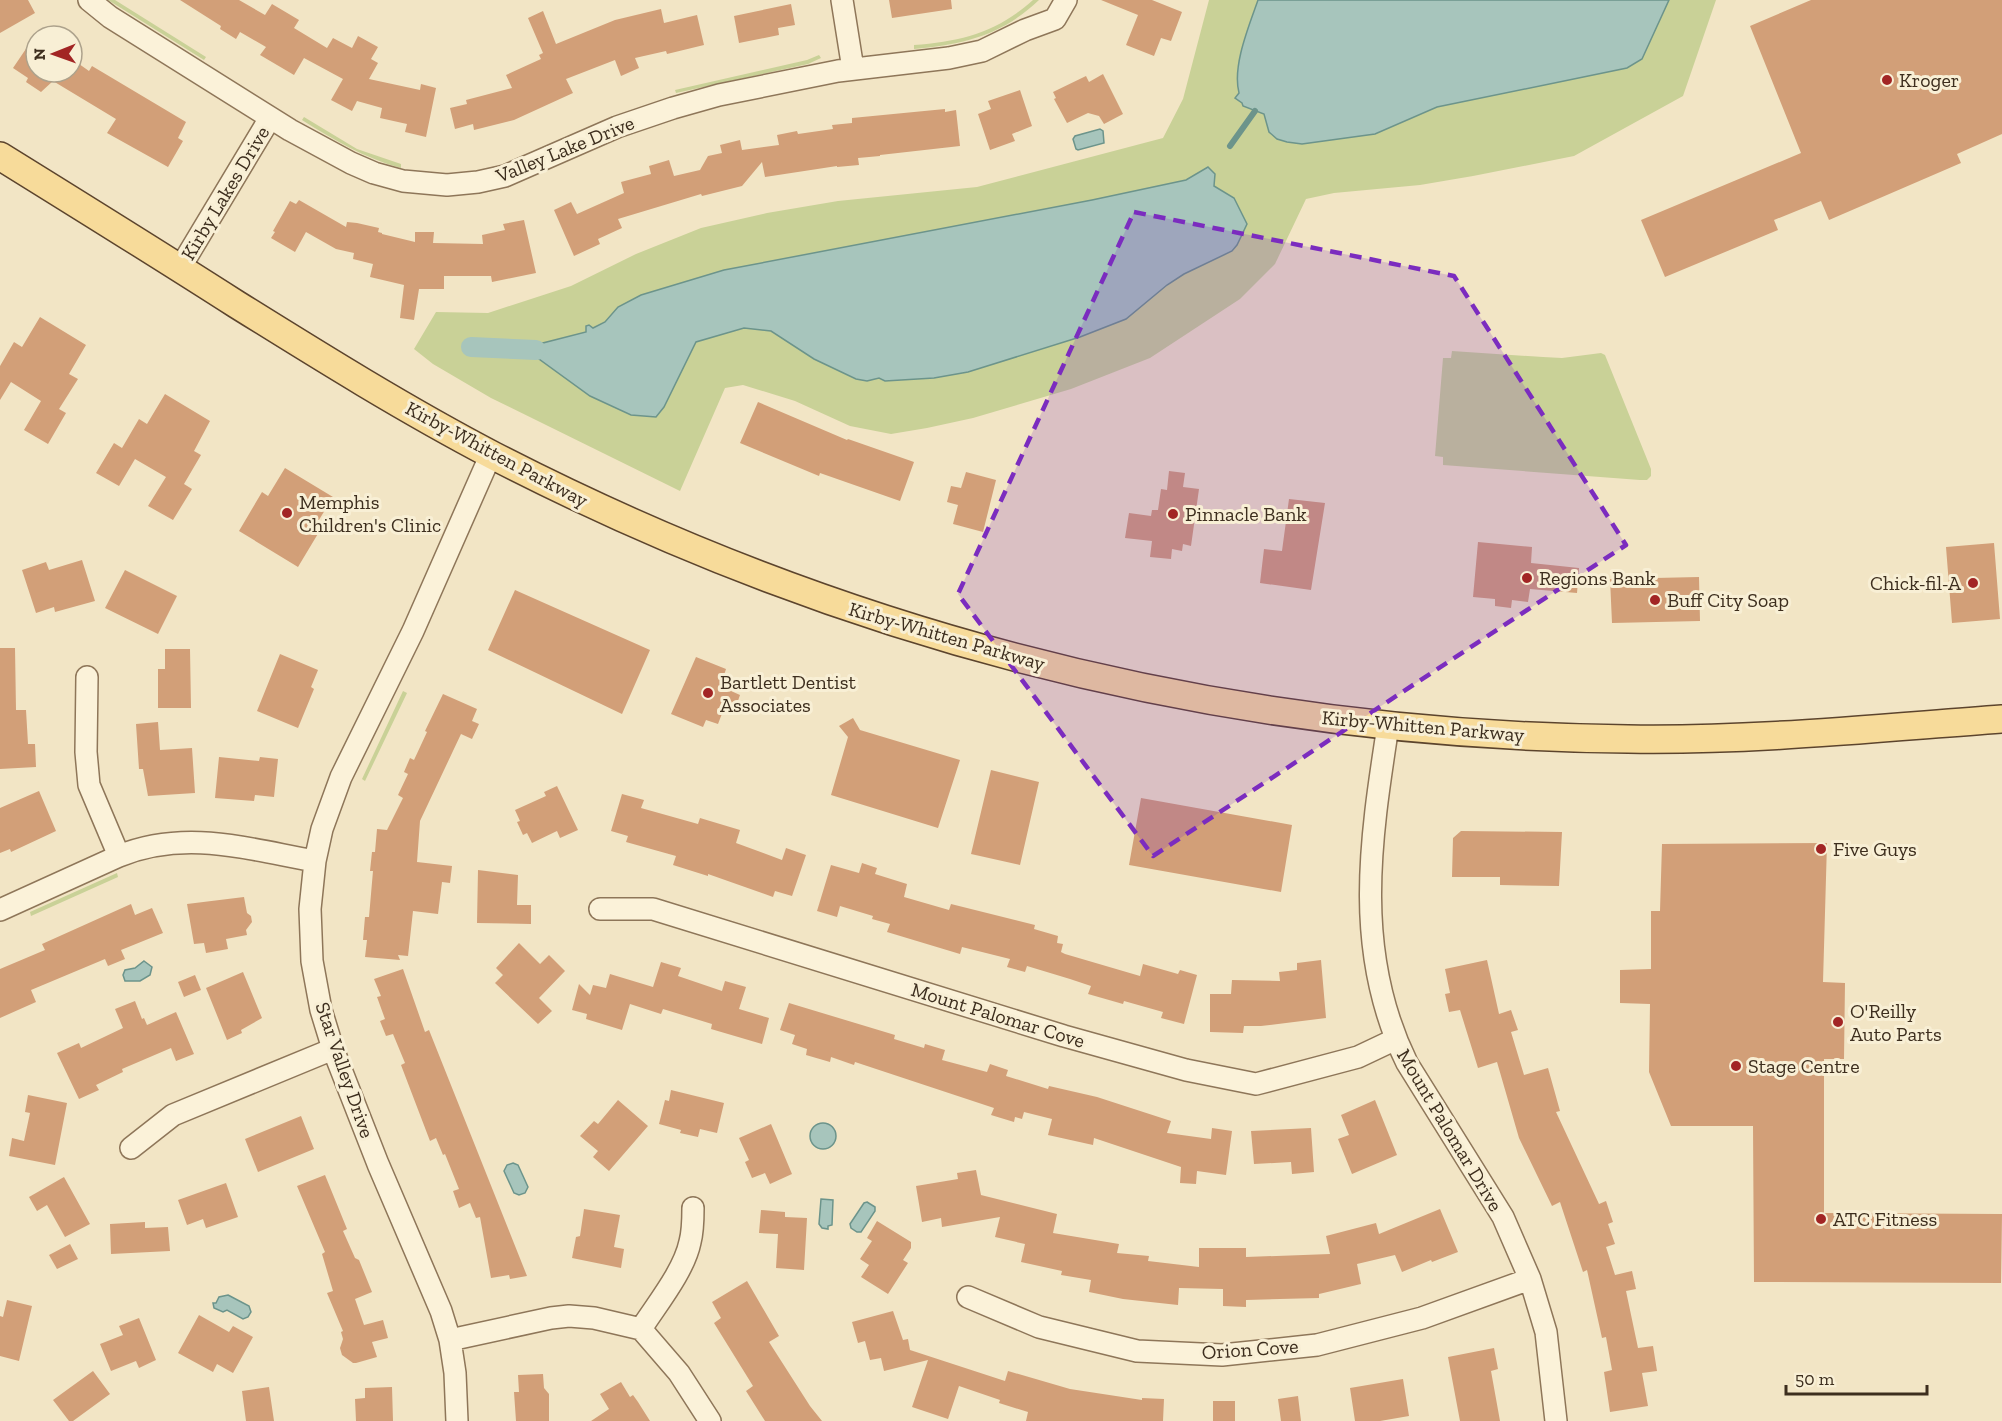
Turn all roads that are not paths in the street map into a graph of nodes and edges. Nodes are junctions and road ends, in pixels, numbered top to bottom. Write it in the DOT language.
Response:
graph roads {
  1 [pos="89,0"];
  2 [pos="842,0"];
  3 [pos="1066,0"];
  4 [pos="853,69"];
  5 [pos="270,118"];
  6 [pos="0,156"];
  7 [pos="180,268"];
  8 [pos="491,454"];
  9 [pos="87,677"];
  10 [pos="2002,719"];
  11 [pos="1388,726"];
  12 [pos="119,856"];
  13 [pos="315,861"];
  14 [pos="600,909"];
  15 [pos="0,910"];
  16 [pos="1396,1039"];
  17 [pos="333,1049"];
  18 [pos="132,1148"];
  19 [pos="693,1208"];
  20 [pos="1530,1280"];
  21 [pos="968,1297"];
  22 [pos="641,1329"];
  23 [pos="450,1340"];
  24 [pos="456,1421"];
  25 [pos="710,1421"];
  26 [pos="1556,1421"];
  1 -- 5 [label="street, Valley Lake Drive"];
  2 -- 4 [label="street"];
  3 -- 4 [label="street, Valley Lake Drive"];
  4 -- 5 [label="street, Valley Lake Drive"];
  5 -- 7 [label="street, Kirby Lakes Drive"];
  6 -- 7 [label="main road, Kirby-Whitten Parkway"];
  7 -- 8 [label="main road, Kirby-Whitten Parkway"];
  8 -- 11 [label="main road, Kirby-Whitten Parkway"];
  8 -- 13 [label="street, Star Valley Drive"];
  9 -- 12 [label="street"];
  10 -- 11 [label="main road, Kirby-Whitten Parkway"];
  11 -- 16 [label="street, Mount Palomar Drive"];
  12 -- 13 [label="street"];
  12 -- 15 [label="street"];
  13 -- 17 [label="street, Star Valley Drive"];
  14 -- 16 [label="street, Mount Palomar Cove"];
  16 -- 20 [label="street, Mount Palomar Drive"];
  17 -- 18 [label="street"];
  17 -- 23 [label="street, Star Valley Drive"];
  19 -- 22 [label="street"];
  20 -- 21 [label="street, Orion Cove"];
  20 -- 26 [label="street, Mount Palomar Drive"];
  22 -- 23 [label="street"];
  22 -- 25 [label="street"];
  23 -- 24 [label="street, Star Valley Drive"];
}
